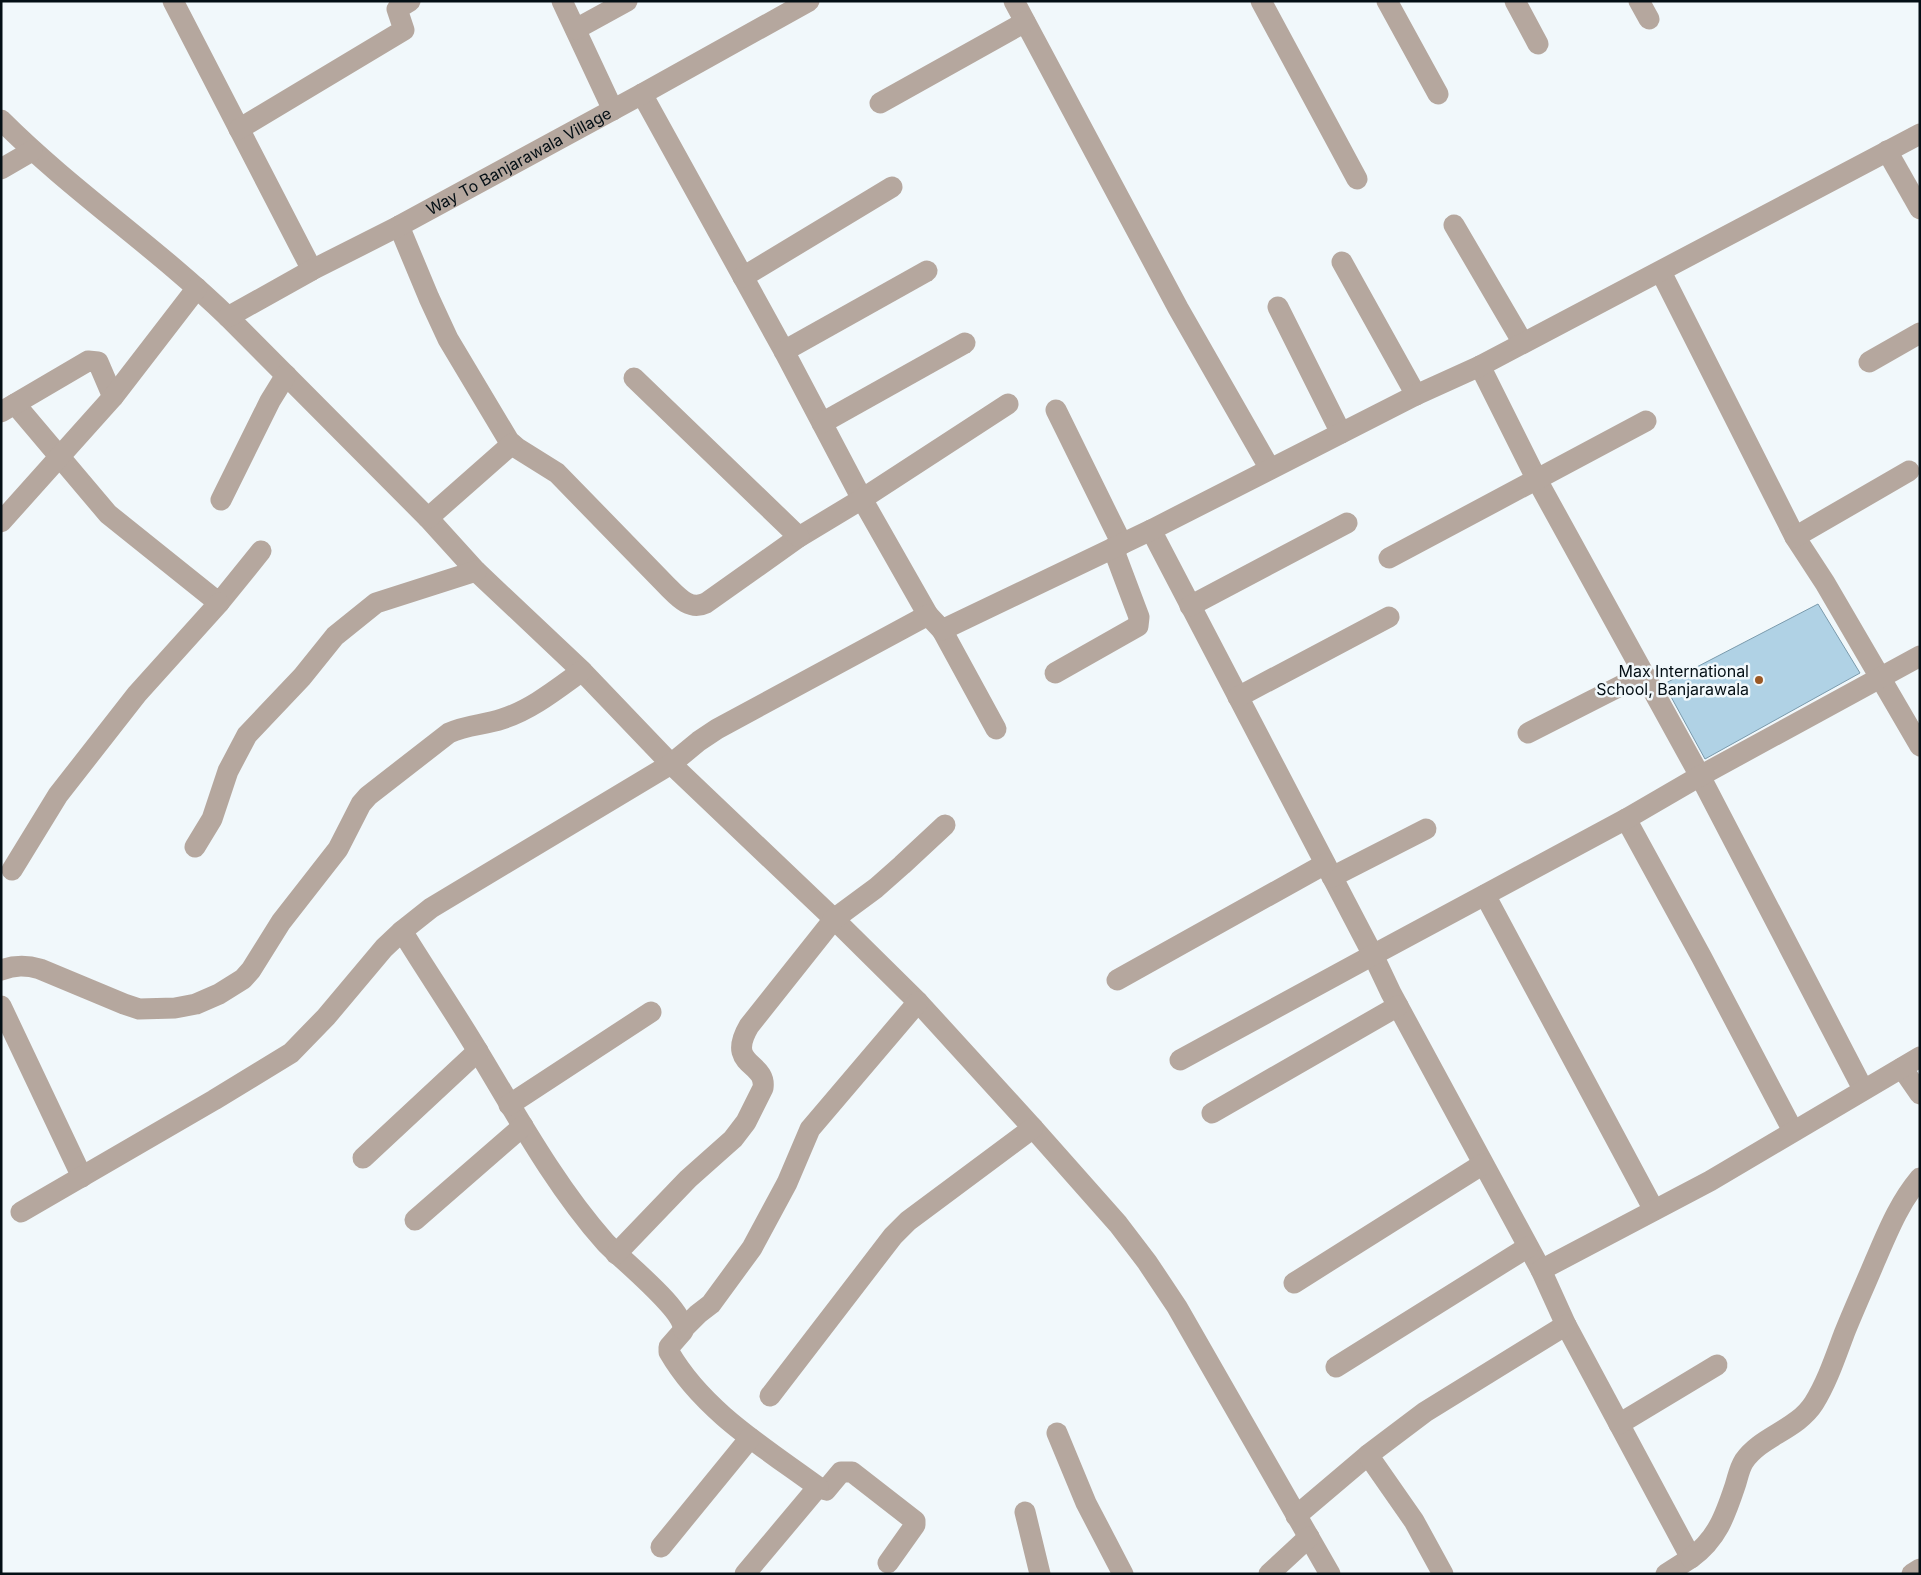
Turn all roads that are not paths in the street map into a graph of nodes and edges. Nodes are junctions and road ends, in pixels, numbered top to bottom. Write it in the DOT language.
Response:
graph roads {
  1 [pos="172,1"];
  2 [pos="410,1"];
  3 [pos="562,1"];
  4 [pos="627,1"];
  5 [pos="809,1"];
  6 [pos="1014,1"];
  7 [pos="1261,1"];
  8 [pos="1387,1"];
  9 [pos="1515,1"];
  10 [pos="1025,22"];
  11 [pos="576,29"];
  12 [pos="1538,44"];
  13 [pos="642,94"];
  14 [pos="1438,94"];
  15 [pos="880,103"];
  16 [pos="613,110"];
  17 [pos="1,120"];
  18 [pos="239,129"];
  19 [pos="1920,134"];
  20 [pos="32,151"];
  21 [pos="1887,151"];
  22 [pos="1,169"];
  23 [pos="1357,179"];
  24 [pos="892,187"];
  25 [pos="1920,209"];
  26 [pos="1454,224"];
  27 [pos="399,226"];
  28 [pos="1342,262"];
  29 [pos="312,270"];
  30 [pos="927,272"];
  31 [pos="1661,272"];
  32 [pos="742,278"];
  33 [pos="197,288"];
  34 [pos="1278,307"];
  35 [pos="228,317"];
  36 [pos="1920,333"];
  37 [pos="965,343"];
  38 [pos="1522,343"];
  39 [pos="784,351"];
  40 [pos="1869,362"];
  41 [pos="1480,366"];
  42 [pos="286,375"];
  43 [pos="634,378"];
  44 [pos="1416,395"];
  45 [pos="113,397"];
  46 [pos="1008,404"];
  47 [pos="8,408"];
  48 [pos="1056,410"];
  49 [pos="1646,421"];
  50 [pos="822,423"];
  51 [pos="1340,433"];
  52 [pos="512,444"];
  53 [pos="60,457"];
  54 [pos="1270,469"];
  55 [pos="1909,471"];
  56 [pos="1537,480"];
  57 [pos="862,499"];
  58 [pos="221,500"];
  59 [pos="428,518"];
  60 [pos="1,522"];
  61 [pos="1347,523"];
  62 [pos="1151,530"];
  63 [pos="799,537"];
  64 [pos="1795,537"];
  65 [pos="1117,546"];
  66 [pos="261,551"];
  67 [pos="1389,558"];
  68 [pos="476,571"];
  69 [pos="219,602"];
  70 [pos="1190,606"];
  71 [pos="1389,616"];
  72 [pos="935,623"];
  73 [pos="1920,656"];
  74 [pos="582,672"];
  75 [pos="1055,672"];
  76 [pos="1644,674"];
  77 [pos="1881,678"];
  78 [pos="1238,697"];
  79 [pos="996,729"];
  80 [pos="1528,733"];
  81 [pos="1920,746"];
  82 [pos="671,764"];
  83 [pos="1700,776"];
  84 [pos="1626,819"];
  85 [pos="945,825"];
  86 [pos="1426,829"];
  87 [pos="195,847"];
  88 [pos="12,870"];
  89 [pos="1329,870"];
  90 [pos="1485,895"];
  91 [pos="834,919"];
  92 [pos="402,931"];
  93 [pos="1373,954"];
  94 [pos="1,970"];
  95 [pos="1117,980"];
  96 [pos="918,1002"];
  97 [pos="1,1006"];
  98 [pos="1398,1006"];
  99 [pos="651,1012"];
  100 [pos="478,1051"];
  101 [pos="1180,1060"];
  102 [pos="1911,1063"];
  103 [pos="1863,1089"];
  104 [pos="1920,1094"];
  105 [pos="509,1105"];
  106 [pos="1212,1113"];
  107 [pos="523,1126"];
  108 [pos="1033,1128"];
  109 [pos="1793,1131"];
  110 [pos="363,1158"];
  111 [pos="1483,1164"];
  112 [pos="82,1177"];
  113 [pos="1920,1178"];
  114 [pos="1654,1210"];
  115 [pos="21,1212"];
  116 [pos="416,1220"];
  117 [pos="1528,1247"];
  118 [pos="616,1254"];
  119 [pos="1541,1270"];
  120 [pos="1294,1283"];
  121 [pos="1566,1325"];
  122 [pos="684,1329"];
  123 [pos="1717,1365"];
  124 [pos="1336,1367"];
  125 [pos="770,1396"];
  126 [pos="1619,1424"];
  127 [pos="1057,1433"];
  128 [pos="750,1438"];
  129 [pos="1368,1455"];
  130 [pos="818,1487"];
  131 [pos="1025,1512"];
  132 [pos="1296,1516"];
  133 [pos="1308,1537"];
  134 [pos="661,1547"];
  135 [pos="1691,1558"];
  136 [pos="888,1563"];
  137 [pos="1920,1569"];
  138 [pos="745,1574"];
  139 [pos="1040,1574"];
  140 [pos="1124,1574"];
  141 [pos="1269,1574"];
  142 [pos="1330,1574"];
  143 [pos="1443,1574"];
  144 [pos="1666,1574"];
  145 [pos="1912,1574"];
  1 -- 18 [label="street"];
  2 -- 18 [label="street"];
  3 -- 11 [label="street"];
  4 -- 11 [label="street"];
  5 -- 13 [label="street, Way To Banjarawala Village"];
  6 -- 10 [label="street"];
  7 -- 23 [label="street"];
  8 -- 14 [label="street"];
  9 -- 12 [label="street"];
  10 -- 15 [label="street"];
  10 -- 54 [label="street"];
  11 -- 16 [label="street"];
  13 -- 16 [label="street, Way To Banjarawala Village"];
  13 -- 32 [label="street"];
  16 -- 27 [label="street, Way To Banjarawala Village"];
  17 -- 20 [label="street"];
  18 -- 29 [label="street"];
  19 -- 21 [label="street"];
  20 -- 22 [label="street"];
  20 -- 33 [label="street"];
  21 -- 25 [label="street"];
  21 -- 31 [label="street"];
  24 -- 32 [label="street"];
  26 -- 38 [label="street"];
  27 -- 29 [label="street, Way To Banjarawala Village"];
  27 -- 52 [label="street"];
  28 -- 44 [label="street"];
  29 -- 35 [label="street, Way To Banjarawala Village"];
  30 -- 39 [label="street"];
  31 -- 38 [label="street"];
  31 -- 64 [label="street"];
  32 -- 39 [label="street"];
  33 -- 35 [label="street"];
  33 -- 45 [label="street"];
  34 -- 51 [label="street"];
  35 -- 42 [label="street"];
  36 -- 40 [label="street"];
  37 -- 50 [label="street"];
  38 -- 41 [label="street"];
  39 -- 50 [label="street"];
  41 -- 44 [label="street"];
  41 -- 56 [label="street"];
  42 -- 58 [label="street"];
  42 -- 59 [label="street"];
  43 -- 63 [label="street"];
  44 -- 51 [label="street"];
  45 -- 47 [label="street"];
  45 -- 53 [label="street"];
  46 -- 57 [label="street"];
  47 -- 53 [label="street"];
  48 -- 65 [label="street"];
  49 -- 56 [label="street"];
  50 -- 57 [label="street"];
  51 -- 54 [label="street"];
  52 -- 59 [label="street"];
  52 -- 63 [label="street"];
  53 -- 60 [label="street"];
  53 -- 69 [label="street"];
  54 -- 62 [label="street"];
  55 -- 64 [label="street"];
  56 -- 67 [label="street"];
  56 -- 76 [label="street"];
  57 -- 63 [label="street"];
  57 -- 72 [label="street"];
  59 -- 68 [label="street"];
  61 -- 70 [label="street"];
  62 -- 65 [label="street"];
  62 -- 70 [label="street"];
  64 -- 77 [label="street"];
  65 -- 72 [label="street"];
  65 -- 75 [label="street"];
  66 -- 69 [label="street"];
  68 -- 74 [label="street"];
  68 -- 87 [label="street"];
  69 -- 88 [label="street"];
  70 -- 78 [label="street"];
  71 -- 78 [label="street"];
  72 -- 79 [label="street"];
  72 -- 82 [label="street"];
  73 -- 77 [label="street"];
  74 -- 82 [label="street"];
  74 -- 94 [label="street"];
  76 -- 80 [label="street"];
  76 -- 83 [label="street"];
  77 -- 81 [label="street"];
  77 -- 83 [label="street"];
  78 -- 89 [label="street"];
  82 -- 91 [label="street"];
  82 -- 92 [label="street"];
  83 -- 84 [label="street"];
  83 -- 103 [label="street"];
  84 -- 90 [label="street"];
  84 -- 109 [label="street"];
  85 -- 91 [label="street"];
  86 -- 89 [label="street"];
  89 -- 93 [label="street"];
  89 -- 95 [label="street"];
  90 -- 93 [label="street"];
  90 -- 114 [label="street"];
  91 -- 96 [label="street"];
  91 -- 118 [label="street"];
  92 -- 100 [label="street"];
  92 -- 112 [label="street"];
  93 -- 98 [label="street"];
  93 -- 101 [label="street"];
  96 -- 108 [label="street"];
  96 -- 122 [label="street"];
  97 -- 112 [label="street"];
  98 -- 106 [label="street"];
  98 -- 111 [label="street"];
  99 -- 105 [label="street"];
  100 -- 105 [label="street"];
  100 -- 110 [label="street"];
  102 -- 103 [label="street"];
  102 -- 104 [label="street"];
  103 -- 109 [label="street"];
  105 -- 107 [label="street"];
  107 -- 116 [label="street"];
  107 -- 118 [label="street"];
  108 -- 125 [label="street"];
  108 -- 132 [label="street"];
  109 -- 114 [label="street"];
  111 -- 117 [label="street"];
  111 -- 120 [label="street"];
  112 -- 115 [label="street"];
  113 -- 135 [label="street"];
  114 -- 119 [label="street"];
  117 -- 119 [label="street"];
  117 -- 124 [label="street"];
  118 -- 122 [label="street"];
  119 -- 121 [label="street"];
  121 -- 126 [label="street"];
  121 -- 129 [label="street"];
  122 -- 128 [label="street"];
  123 -- 126 [label="street"];
  126 -- 135 [label="street"];
  127 -- 140 [label="street"];
  128 -- 130 [label="street"];
  128 -- 134 [label="street"];
  129 -- 132 [label="street"];
  129 -- 143 [label="street"];
  130 -- 136 [label="street"];
  130 -- 138 [label="street"];
  131 -- 139 [label="street"];
  132 -- 133 [label="street"];
  133 -- 141 [label="street"];
  133 -- 142 [label="street"];
  135 -- 144 [label="street"];
  137 -- 145 [label="street"];
}
